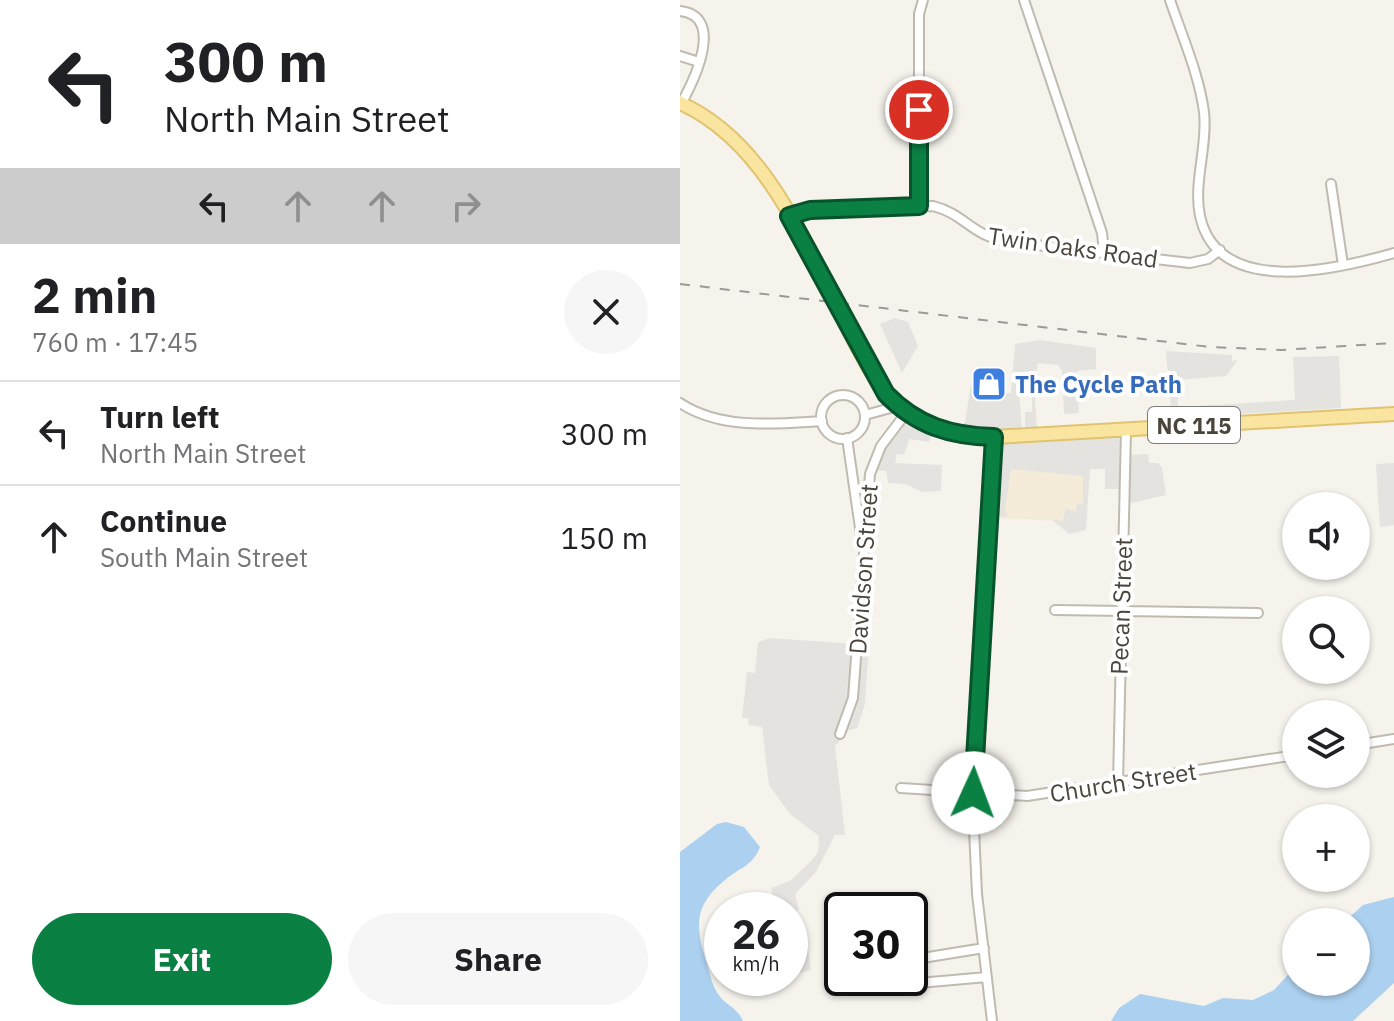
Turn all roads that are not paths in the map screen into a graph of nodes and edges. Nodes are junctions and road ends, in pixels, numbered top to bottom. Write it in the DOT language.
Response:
graph roads {
  1 [pos="923,0"];
  2 [pos="1024,0"];
  3 [pos="1170,0"];
  4 [pos="680,11"];
  5 [pos="680,56"];
  6 [pos="699,62"];
  7 [pos="681,103"];
  8 [pos="1331,184"];
  9 [pos="919,206"];
  10 [pos="789,216"];
  11 [pos="1220,250"];
  12 [pos="1104,253"];
  13 [pos="1394,253"];
  14 [pos="1343,265"];
  15 [pos="680,403"];
  16 [pos="902,409"];
  17 [pos="1394,414"];
  18 [pos="865,415"];
  19 [pos="822,421"];
  20 [pos="1126,430"];
  21 [pos="994,437"];
  22 [pos="847,438"];
  23 [pos="863,551"];
  24 [pos="1055,610"];
  25 [pos="1121,612"];
  26 [pos="1258,613"];
  27 [pos="840,734"];
  28 [pos="1394,739"];
  29 [pos="1370,743"];
  30 [pos="1282,757"];
  31 [pos="1118,783"];
  32 [pos="901,788"];
  33 [pos="973,793"];
  34 [pos="984,948"];
  35 [pos="928,957"];
  36 [pos="987,977"];
  37 [pos="928,982"];
  38 [pos="992,1021"];
  1 -- 9 [label="street"];
  2 -- 12 [label="street"];
  3 -- 11 [label="street"];
  4 -- 6 [label="street"];
  5 -- 6 [label="street"];
  6 -- 7 [label="street"];
  7 -- 10 [label="main road, NC 115"];
  8 -- 14 [label="street"];
  9 -- 10 [label="street, Twin Oaks Road"];
  9 -- 12 [label="street, Twin Oaks Road"];
  10 -- 16 [label="main road, NC 115"];
  11 -- 12 [label="street, Twin Oaks Road"];
  11 -- 14 [label="street"];
  13 -- 14 [label="street"];
  15 -- 19 [label="street"];
  16 -- 18 [label="street"];
  16 -- 21 [label="main road, NC 115"];
  16 -- 23 [label="street, Davidson Street"];
  17 -- 20 [label="main road, NC 115"];
  18 -- 19 [label="street"];
  18 -- 22 [label="street"];
  19 -- 22 [label="street"];
  20 -- 21 [label="main road, NC 115"];
  20 -- 25 [label="street, Pecan Street"];
  21 -- 33 [label="street"];
  22 -- 23 [label="street"];
  23 -- 27 [label="street, Davidson Street"];
  24 -- 25 [label="street"];
  25 -- 26 [label="street"];
  25 -- 31 [label="street, Pecan Street"];
  28 -- 29 [label="street"];
  30 -- 31 [label="street, Church Street"];
  31 -- 33 [label="street, Church Street"];
  32 -- 33 [label="street, Church Street"];
  33 -- 34 [label="street"];
  34 -- 35 [label="street"];
  34 -- 36 [label="street"];
  36 -- 37 [label="street"];
  36 -- 38 [label="street"];
}
